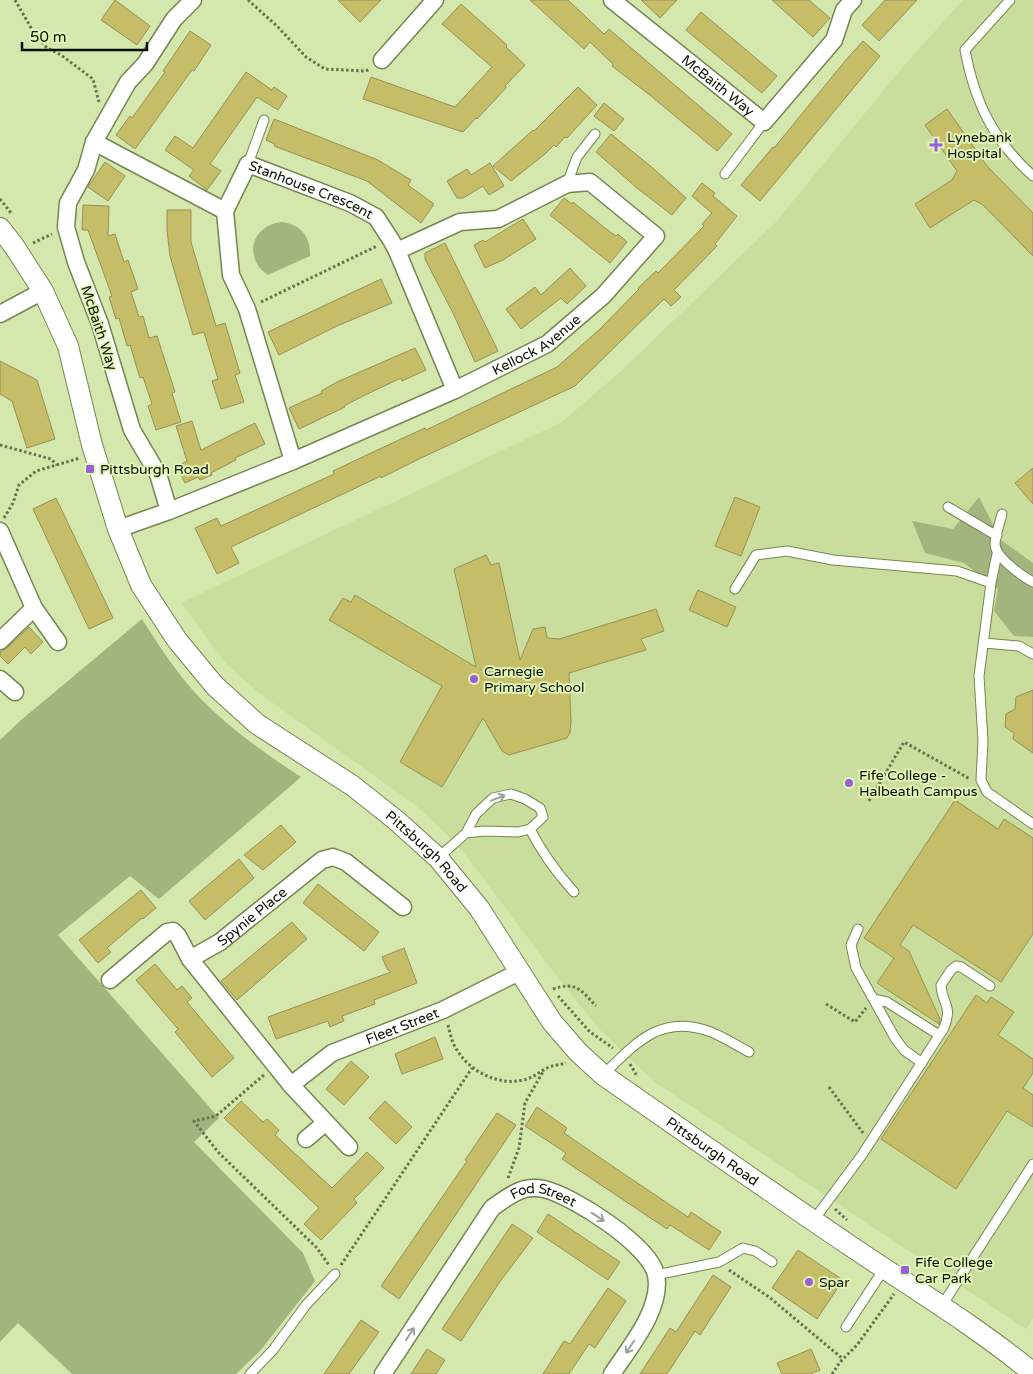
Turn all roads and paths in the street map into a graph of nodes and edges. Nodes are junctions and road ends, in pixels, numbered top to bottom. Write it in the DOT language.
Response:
graph roads {
  1 [pos="15,0"];
  2 [pos="194,0"];
  3 [pos="248,0"];
  4 [pos="435,0"];
  5 [pos="612,0"];
  6 [pos="853,0"];
  7 [pos="1010,0"];
  8 [pos="382,60"];
  9 [pos="100,104"];
  10 [pos="264,120"];
  11 [pos="764,122"];
  12 [pos="595,134"];
  13 [pos="94,142"];
  14 [pos="248,164"];
  15 [pos="725,174"];
  16 [pos="1033,176"];
  17 [pos="567,184"];
  18 [pos="0,199"];
  19 [pos="226,212"];
  20 [pos="8,224"];
  21 [pos="66,228"];
  22 [pos="27,236"];
  23 [pos="32,244"];
  24 [pos="394,245"];
  25 [pos="36,249"];
  26 [pos="43,291"];
  27 [pos="247,309"];
  28 [pos="0,314"];
  29 [pos="455,390"];
  30 [pos="0,445"];
  31 [pos="95,454"];
  32 [pos="293,461"];
  33 [pos="56,465"];
  34 [pos="948,507"];
  35 [pos="169,511"];
  36 [pos="1002,514"];
  37 [pos="2,525"];
  38 [pos="118,529"];
  39 [pos="997,536"];
  40 [pos="997,554"];
  41 [pos="1033,582"];
  42 [pos="991,583"];
  43 [pos="735,589"];
  44 [pos="34,608"];
  45 [pos="0,641"];
  46 [pos="58,642"];
  47 [pos="984,643"];
  48 [pos="1033,654"];
  49 [pos="0,678"];
  50 [pos="15,692"];
  51 [pos="973,780"];
  52 [pos="870,801"];
  53 [pos="1033,824"];
  54 [pos="530,829"];
  55 [pos="466,833"];
  56 [pos="438,858"];
  57 [pos="574,892"];
  58 [pos="403,907"];
  59 [pos="858,929"];
  60 [pos="190,959"];
  61 [pos="519,972"];
  62 [pos="110,980"];
  63 [pos="548,982"];
  64 [pos="990,986"];
  65 [pos="553,989"];
  66 [pos="873,1000"];
  67 [pos="826,1004"];
  68 [pos="596,1006"];
  69 [pos="443,1010"];
  70 [pos="940,1035"];
  71 [pos="749,1052"];
  72 [pos="583,1057"];
  73 [pos="622,1057"];
  74 [pos="922,1063"];
  75 [pos="276,1065"];
  76 [pos="472,1068"];
  77 [pos="545,1069"];
  78 [pos="603,1075"];
  79 [pos="639,1079"];
  80 [pos="291,1085"];
  81 [pos="829,1087"];
  82 [pos="325,1123"];
  83 [pos="306,1139"];
  84 [pos="870,1142"];
  85 [pos="349,1147"];
  86 [pos="1033,1164"];
  87 [pos="826,1203"];
  88 [pos="499,1204"];
  89 [pos="813,1221"];
  90 [pos="853,1225"];
  91 [pos="719,1262"];
  92 [pos="772,1262"];
  93 [pos="884,1269"];
  94 [pos="335,1274"];
  95 [pos="656,1275"];
  96 [pos="903,1282"];
  97 [pos="941,1307"];
  98 [pos="846,1327"];
  99 [pos="1011,1356"];
  100 [pos="843,1359"];
  101 [pos="1033,1366"];
  102 [pos="1033,1373"];
  103 [pos="250,1374"];
  104 [pos="383,1374"];
  105 [pos="612,1374"];
  106 [pos="832,1374"];
  1 -- 9 [label="path"];
  2 -- 13 [label="street, McBaith Way"];
  3 -- 8 [label="path"];
  4 -- 8 [label="street"];
  5 -- 11 [label="street, McBaith Way"];
  6 -- 11 [label="street, McBaith Way"];
  7 -- 16 [label="lane"];
  10 -- 14 [label="lane"];
  11 -- 15 [label="lane"];
  12 -- 17 [label="lane"];
  13 -- 19 [label="street"];
  13 -- 21 [label="street, McBaith Way"];
  14 -- 19 [label="street, Stanhouse Crescent"];
  14 -- 24 [label="street, Stanhouse Crescent"];
  17 -- 24 [label="street, Kellock Avenue"];
  17 -- 29 [label="street, Kellock Avenue"];
  18 -- 20 [label="path"];
  19 -- 27 [label="street, Stanhouse Crescent"];
  20 -- 26 [label="street, Pittsburgh Road"];
  21 -- 23 [label="path"];
  21 -- 35 [label="street, McBaith Way"];
  22 -- 23 [label="path"];
  23 -- 25 [label="path"];
  24 -- 27 [label="path"];
  24 -- 29 [label="street, Stanhouse Crescent"];
  26 -- 28 [label="street"];
  26 -- 31 [label="street, Pittsburgh Road"];
  27 -- 32 [label="street, Stanhouse Crescent"];
  29 -- 32 [label="street, Kellock Avenue"];
  30 -- 33 [label="path"];
  31 -- 33 [label="path"];
  31 -- 38 [label="street, Pittsburgh Road"];
  32 -- 35 [label="street, Kellock Avenue"];
  33 -- 37 [label="path"];
  34 -- 39 [label="lane"];
  35 -- 38 [label="street, Kellock Avenue"];
  36 -- 39 [label="lane"];
  37 -- 44 [label="street"];
  38 -- 56 [label="street, Pittsburgh Road"];
  39 -- 40 [label="lane"];
  40 -- 41 [label="lane"];
  40 -- 42 [label="lane"];
  42 -- 43 [label="lane"];
  42 -- 47 [label="lane"];
  44 -- 45 [label="street"];
  44 -- 46 [label="street"];
  47 -- 48 [label="lane"];
  47 -- 53 [label="lane"];
  49 -- 50 [label="street"];
  51 -- 52 [label="path"];
  54 -- 55 [label="lane"];
  55 -- 54 [label="lane, one-way"];
  54 -- 57 [label="lane"];
  55 -- 56 [label="lane"];
  56 -- 61 [label="street, Pittsburgh Road"];
  58 -- 60 [label="street, Spynie Place"];
  59 -- 66 [label="lane"];
  60 -- 62 [label="street"];
  60 -- 75 [label="street"];
  61 -- 69 [label="street, Fleet Street"];
  61 -- 72 [label="street, Pittsburgh Road"];
  63 -- 65 [label="path"];
  64 -- 70 [label="lane"];
  65 -- 68 [label="path"];
  65 -- 73 [label="path"];
  66 -- 67 [label="path"];
  66 -- 70 [label="lane"];
  66 -- 74 [label="lane"];
  69 -- 76 [label="path"];
  69 -- 80 [label="street, Fleet Street"];
  70 -- 74 [label="lane"];
  71 -- 73 [label="lane"];
  72 -- 77 [label="path"];
  72 -- 78 [label="street, Pittsburgh Road"];
  73 -- 78 [label="lane"];
  73 -- 79 [label="path"];
  74 -- 84 [label="lane"];
  75 -- 80 [label="street"];
  75 -- 94 [label="path"];
  76 -- 77 [label="path"];
  76 -- 94 [label="path"];
  77 -- 88 [label="path"];
  78 -- 89 [label="street, Pittsburgh Road"];
  80 -- 82 [label="street"];
  81 -- 84 [label="path"];
  82 -- 83 [label="street"];
  82 -- 85 [label="street"];
  84 -- 87 [label="lane"];
  86 -- 97 [label="lane"];
  87 -- 89 [label="lane"];
  87 -- 90 [label="path"];
  88 -- 95 [label="street, Fod Street, one-way"];
  104 -- 88 [label="street, Fod Street, one-way"];
  89 -- 93 [label="street, Pittsburgh Road"];
  91 -- 92 [label="lane"];
  91 -- 95 [label="lane"];
  91 -- 100 [label="path"];
  93 -- 96 [label="street, Pittsburgh Road"];
  93 -- 98 [label="lane"];
  94 -- 103 [label="lane"];
  95 -- 105 [label="street, one-way"];
  96 -- 97 [label="street, Pittsburgh Road"];
  96 -- 100 [label="path"];
  97 -- 99 [label="street, Pittsburgh Road"];
  99 -- 101 [label="street, Pittsburgh Road"];
  99 -- 102 [label="street, Pittsburgh Road"];
  100 -- 106 [label="path"];
}
